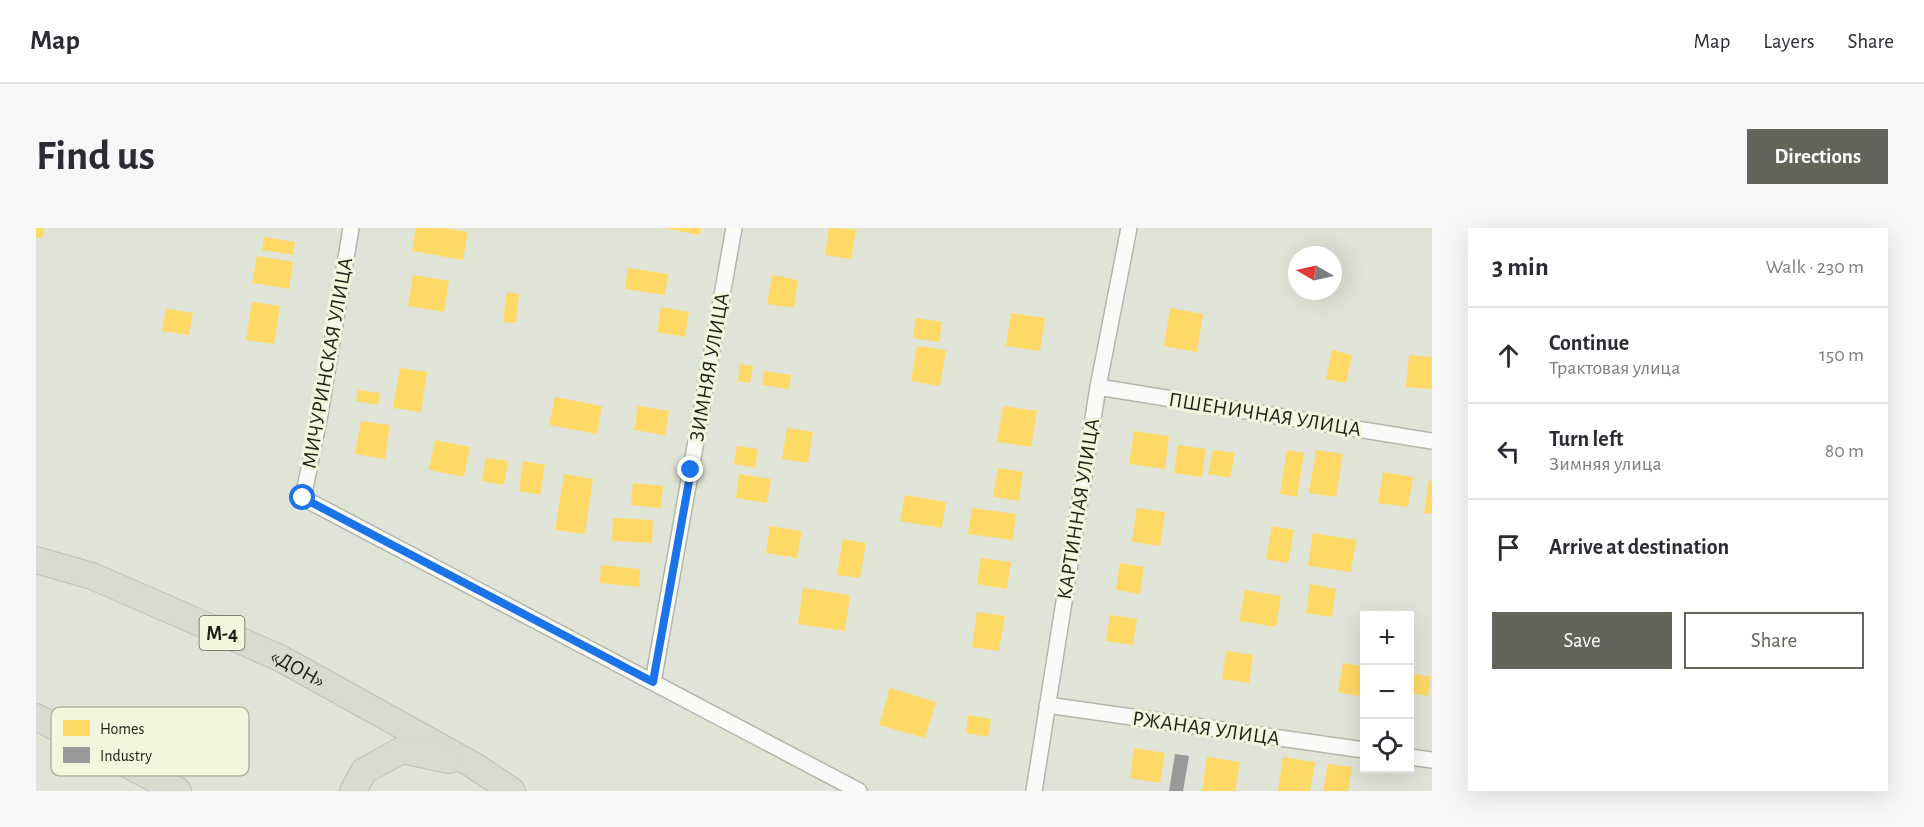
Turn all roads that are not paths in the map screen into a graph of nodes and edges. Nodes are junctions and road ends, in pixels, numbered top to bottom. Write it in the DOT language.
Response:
graph roads {
  1 [pos="351,228"];
  2 [pos="734,228"];
  3 [pos="1128,228"];
  4 [pos="1098,387"];
  5 [pos="1432,441"];
  6 [pos="36,560"];
  7 [pos="653,682"];
  8 [pos="1047,705"];
  9 [pos="36,717"];
  10 [pos="51,725"];
  11 [pos="1360,749"];
  12 [pos="1414,758"];
  13 [pos="1432,760"];
  14 [pos="473,765"];
  15 [pos="149,776"];
  16 [pos="178,791"];
  17 [pos="353,791"];
  18 [pos="512,791"];
  19 [pos="859,791"];
  20 [pos="1034,791"];
  1 -- 7 [label="street, МИЧУРИНСКАЯ УЛИЦА"];
  2 -- 7 [label="street, ЗИМНЯЯ УЛИЦА"];
  3 -- 4 [label="street, КАРТИННАЯ УЛИЦА"];
  4 -- 5 [label="street, ПШЕНИЧНАЯ УЛИЦА"];
  4 -- 8 [label="street, КАРТИННАЯ УЛИЦА"];
  6 -- 14 [label="highway, «ДОН» / М-4"];
  7 -- 19 [label="street"];
  8 -- 11 [label="street, РЖАНАЯ УЛИЦА"];
  8 -- 20 [label="street, КАРТИННАЯ УЛИЦА"];
  9 -- 10 [label="highway"];
  12 -- 13 [label="street"];
  14 -- 17 [label="highway, М-4"];
  14 -- 18 [label="highway, «ДОН» / М-4"];
  15 -- 16 [label="highway"];
}
